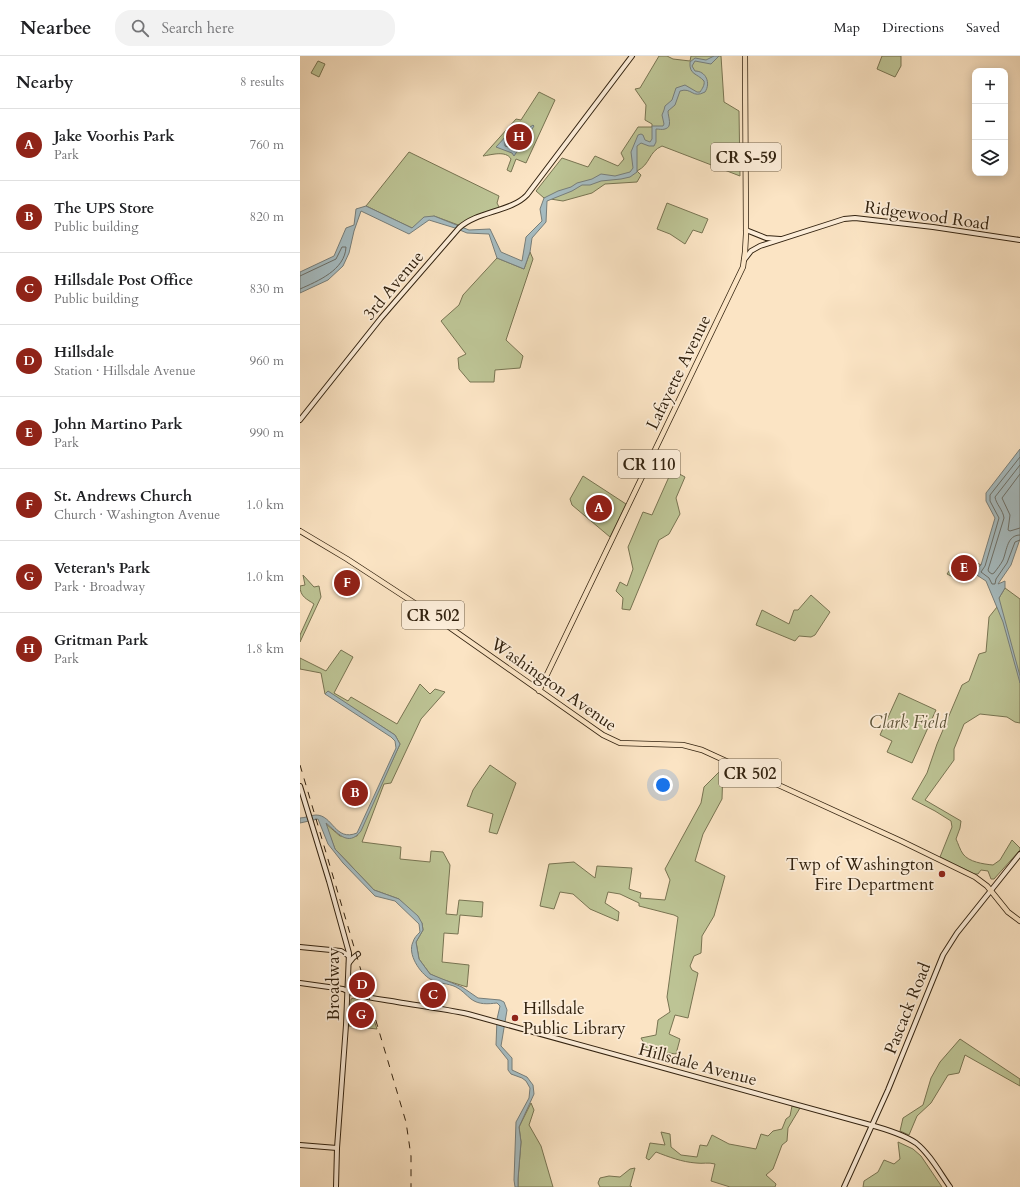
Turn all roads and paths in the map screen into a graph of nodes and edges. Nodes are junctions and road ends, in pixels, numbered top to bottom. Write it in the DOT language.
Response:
graph roads {
  1 [pos="632,56"];
  2 [pos="745,56"];
  3 [pos="746,230"];
  4 [pos="785,238"];
  5 [pos="1020,240"];
  6 [pos="745,259"];
  7 [pos="300,420"];
  8 [pos="300,531"];
  9 [pos="539,690"];
  10 [pos="300,786"];
  11 [pos="1020,854"];
  12 [pos="991,891"];
  13 [pos="1020,920"];
  14 [pos="348,945"];
  15 [pos="300,947"];
  16 [pos="341,951"];
  17 [pos="358,954"];
  18 [pos="349,956"];
  19 [pos="349,963"];
  20 [pos="300,983"];
  21 [pos="348,992"];
  22 [pos="872,1125"];
  23 [pos="300,1145"];
  24 [pos="337,1148"];
  25 [pos="336,1187"];
  26 [pos="844,1187"];
  27 [pos="950,1187"];
  1 -- 7 [label="street, 3rd Avenue"];
  2 -- 3 [label="main road, CR S-59"];
  3 -- 4 [label="street"];
  3 -- 6 [label="main road, CR S-59"];
  4 -- 5 [label="street, Ridgewood Road / CR 110"];
  4 -- 6 [label="street, Ridgewood Road / CR 110"];
  6 -- 9 [label="main road, Lafayette Avenue / CR 110"];
  8 -- 9 [label="main road, Washington Avenue / CR 502"];
  9 -- 12 [label="main road, Washington Avenue / CR 502"];
  10 -- 14 [label="street, Broadway"];
  11 -- 12 [label="street, Pascack Road"];
  12 -- 13 [label="main road, Washington Avenue / CR 502"];
  12 -- 22 [label="street, Pascack Road"];
  14 -- 16 [label="street"];
  14 -- 18 [label="street, Broadway"];
  15 -- 16 [label="street"];
  16 -- 18 [label="street"];
  17 -- 19 [label="street"];
  18 -- 19 [label="street, Broadway"];
  19 -- 21 [label="street, Broadway"];
  20 -- 21 [label="street, Hillsdale Avenue"];
  21 -- 22 [label="street, Hillsdale Avenue"];
  21 -- 24 [label="street, Broadway"];
  22 -- 26 [label="street, Pascack Road"];
  22 -- 27 [label="street, Hillsdale Avenue"];
  23 -- 24 [label="street"];
  24 -- 25 [label="street, Broadway"];
}
